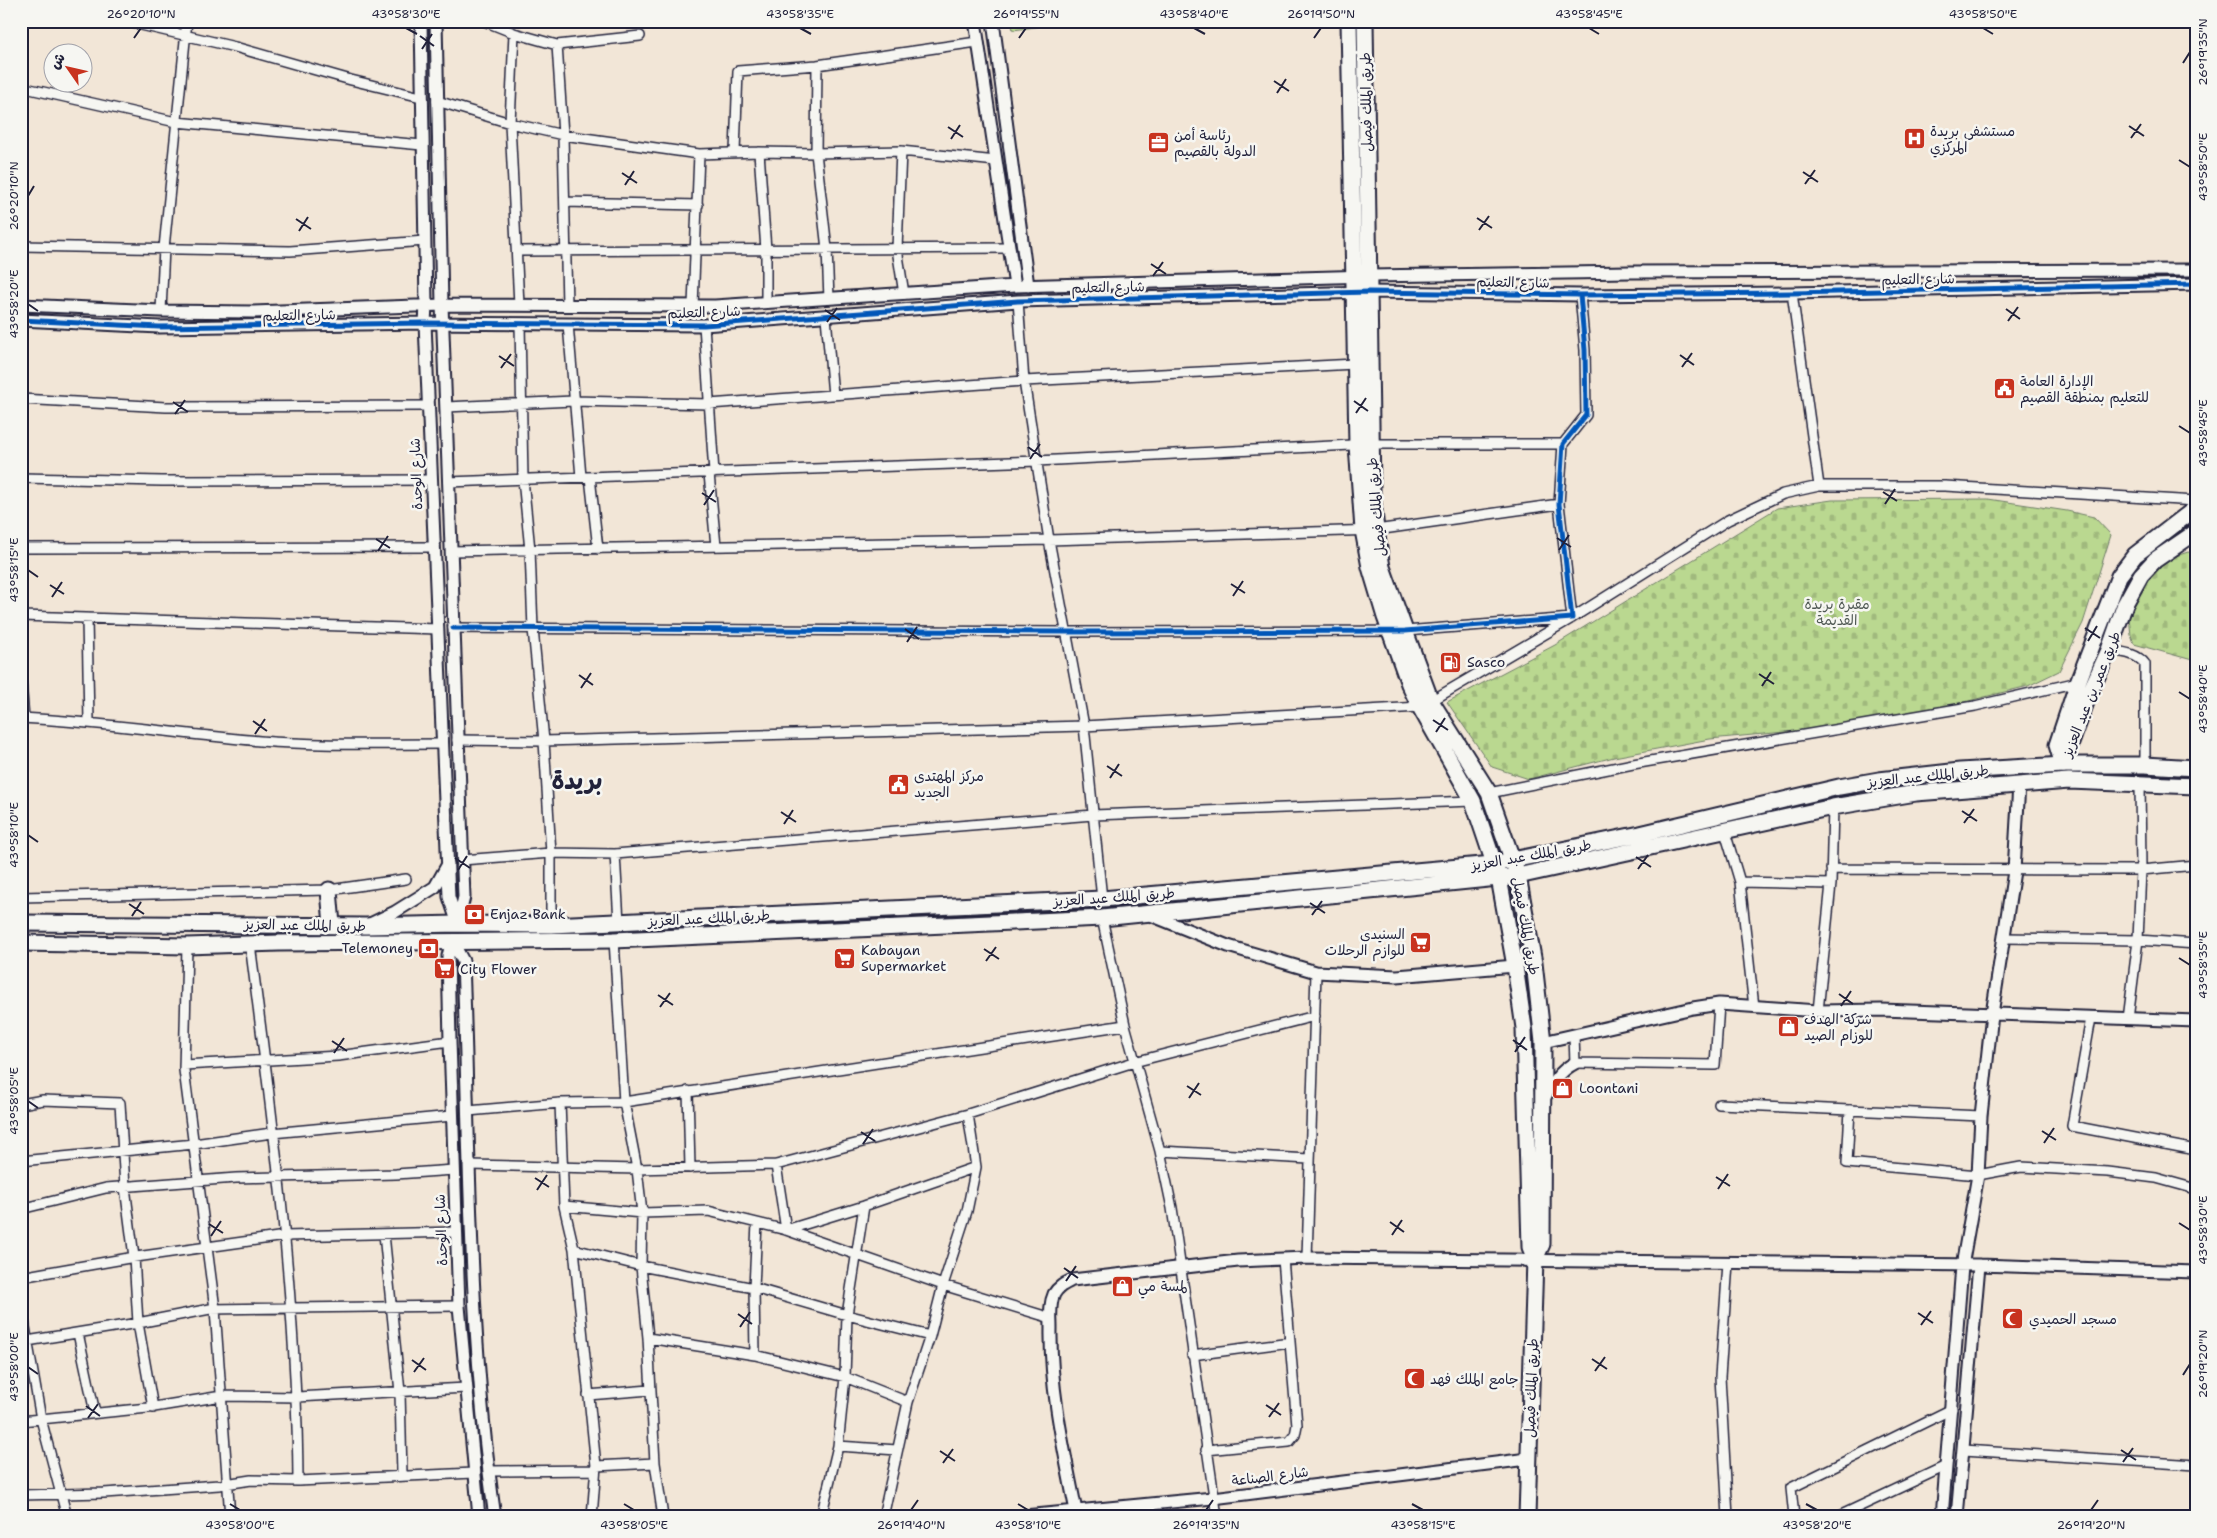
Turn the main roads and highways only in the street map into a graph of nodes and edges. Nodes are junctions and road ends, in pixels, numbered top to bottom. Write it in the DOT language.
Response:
graph roads {
  1 [pos="1350,21"];
  2 [pos="1365,21"];
  3 [pos="1362,277"];
  4 [pos="1361,292"];
  5 [pos="1364,444"];
  6 [pos="2196,508"];
  7 [pos="2193,537"];
  8 [pos="1425,704"];
  9 [pos="2063,765"];
  10 [pos="2196,768"];
  11 [pos="2196,786"];
  12 [pos="1514,860"];
  13 [pos="1496,871"];
  14 [pos="1518,876"];
  15 [pos="329,890"];
  16 [pos="21,923"];
  17 [pos="332,925"];
  18 [pos="21,943"];
  19 [pos="1535,1259"];
  20 [pos="1527,1517"];
  1 -- 3 [label="main road, طريق الملك فيصل"];
  2 -- 3 [label="main road, طريق الملك فيصل"];
  3 -- 4 [label="main road, طريق الملك فيصل"];
  4 -- 5 [label="main road, طريق الملك فيصل"];
  4 -- 5 [label="main road, طريق الملك فيصل"];
  5 -- 8 [label="main road, طريق الملك فيصل"];
  6 -- 9 [label="main road, طريق عمر بن عبد العزيز"];
  7 -- 9 [label="main road, طريق عمر بن عبد العزيز"];
  8 -- 12 [label="main road, طريق الملك فيصل"];
  8 -- 13 [label="main road, طريق الملك فيصل"];
  9 -- 10 [label="main road, طريق الملك عبد العزيز"];
  9 -- 12 [label="main road, طريق الملك عبد العزيز"];
  11 -- 14 [label="main road, طريق الملك عبد العزيز"];
  12 -- 13 [label="main road, طريق الملك عبد العزيز"];
  12 -- 14 [label="main road, طريق الملك فيصل"];
  13 -- 14 [label="main road, طريق الملك عبد العزيز"];
  13 -- 17 [label="main road, طريق الملك عبد العزيز"];
  13 -- 18 [label="main road, طريق الملك عبد العزيز"];
  13 -- 19 [label="main road, طريق الملك فيصل"];
  14 -- 19 [label="main road, طريق الملك فيصل"];
  15 -- 17 [label="main road"];
  16 -- 17 [label="main road, طريق الملك عبد العزيز"];
  19 -- 20 [label="main road, طريق الملك فيصل"];
}
